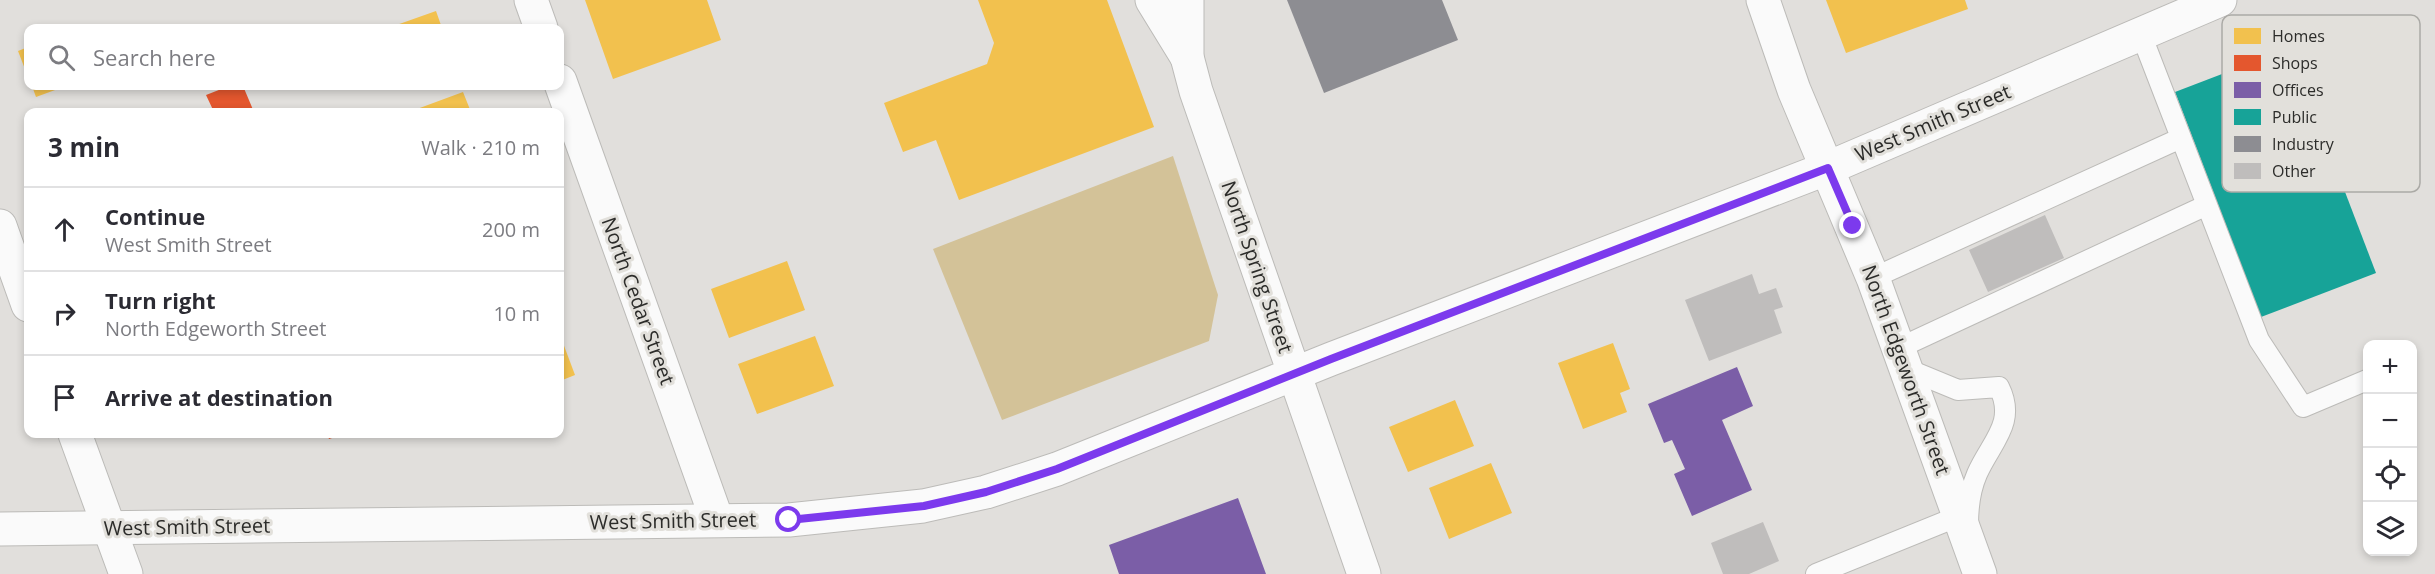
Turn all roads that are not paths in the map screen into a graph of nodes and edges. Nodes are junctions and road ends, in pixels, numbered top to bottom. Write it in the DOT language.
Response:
graph roads {
  1 [pos="531,0"];
  2 [pos="1152,0"];
  3 [pos="1187,0"];
  4 [pos="1763,0"];
  5 [pos="2220,0"];
  6 [pos="540,24"];
  7 [pos="2141,34"];
  8 [pos="1187,57"];
  9 [pos="563,90"];
  10 [pos="2181,138"];
  11 [pos="1828,168"];
  12 [pos="2206,205"];
  13 [pos="0,226"];
  14 [pos="1873,278"];
  15 [pos="24,294"];
  16 [pos="1903,358"];
  17 [pos="1294,374"];
  18 [pos="2363,382"];
  19 [pos="76,438"];
  20 [pos="717,520"];
  21 [pos="110,528"];
  22 [pos="1964,528"];
  23 [pos="0,529"];
  24 [pos="126,574"];
  25 [pos="1364,574"];
  26 [pos="1816,574"];
  27 [pos="1980,574"];
  1 -- 6 [label="main road"];
  2 -- 8 [label="main road, North Spring Street"];
  3 -- 8 [label="main road"];
  4 -- 11 [label="main road, North Edgeworth Street"];
  5 -- 7 [label="main road, West Smith Street"];
  7 -- 10 [label="lane"];
  7 -- 11 [label="main road, West Smith Street"];
  8 -- 17 [label="main road, North Spring Street"];
  9 -- 20 [label="main road, North Cedar Street"];
  10 -- 12 [label="lane"];
  10 -- 14 [label="lane"];
  11 -- 14 [label="main road, North Edgeworth Street"];
  11 -- 17 [label="main road, West Smith Street"];
  12 -- 16 [label="lane"];
  12 -- 18 [label="lane"];
  13 -- 15 [label="main road"];
  14 -- 16 [label="main road, North Edgeworth Street"];
  16 -- 22 [label="main road, North Edgeworth Street"];
  16 -- 22 [label="lane"];
  17 -- 20 [label="main road, West Smith Street"];
  17 -- 25 [label="main road, North Spring Street"];
  19 -- 21 [label="main road"];
  20 -- 21 [label="main road, West Smith Street"];
  21 -- 23 [label="main road, West Smith Street"];
  21 -- 24 [label="main road"];
  22 -- 26 [label="lane"];
  22 -- 27 [label="main road, North Edgeworth Street"];
}
